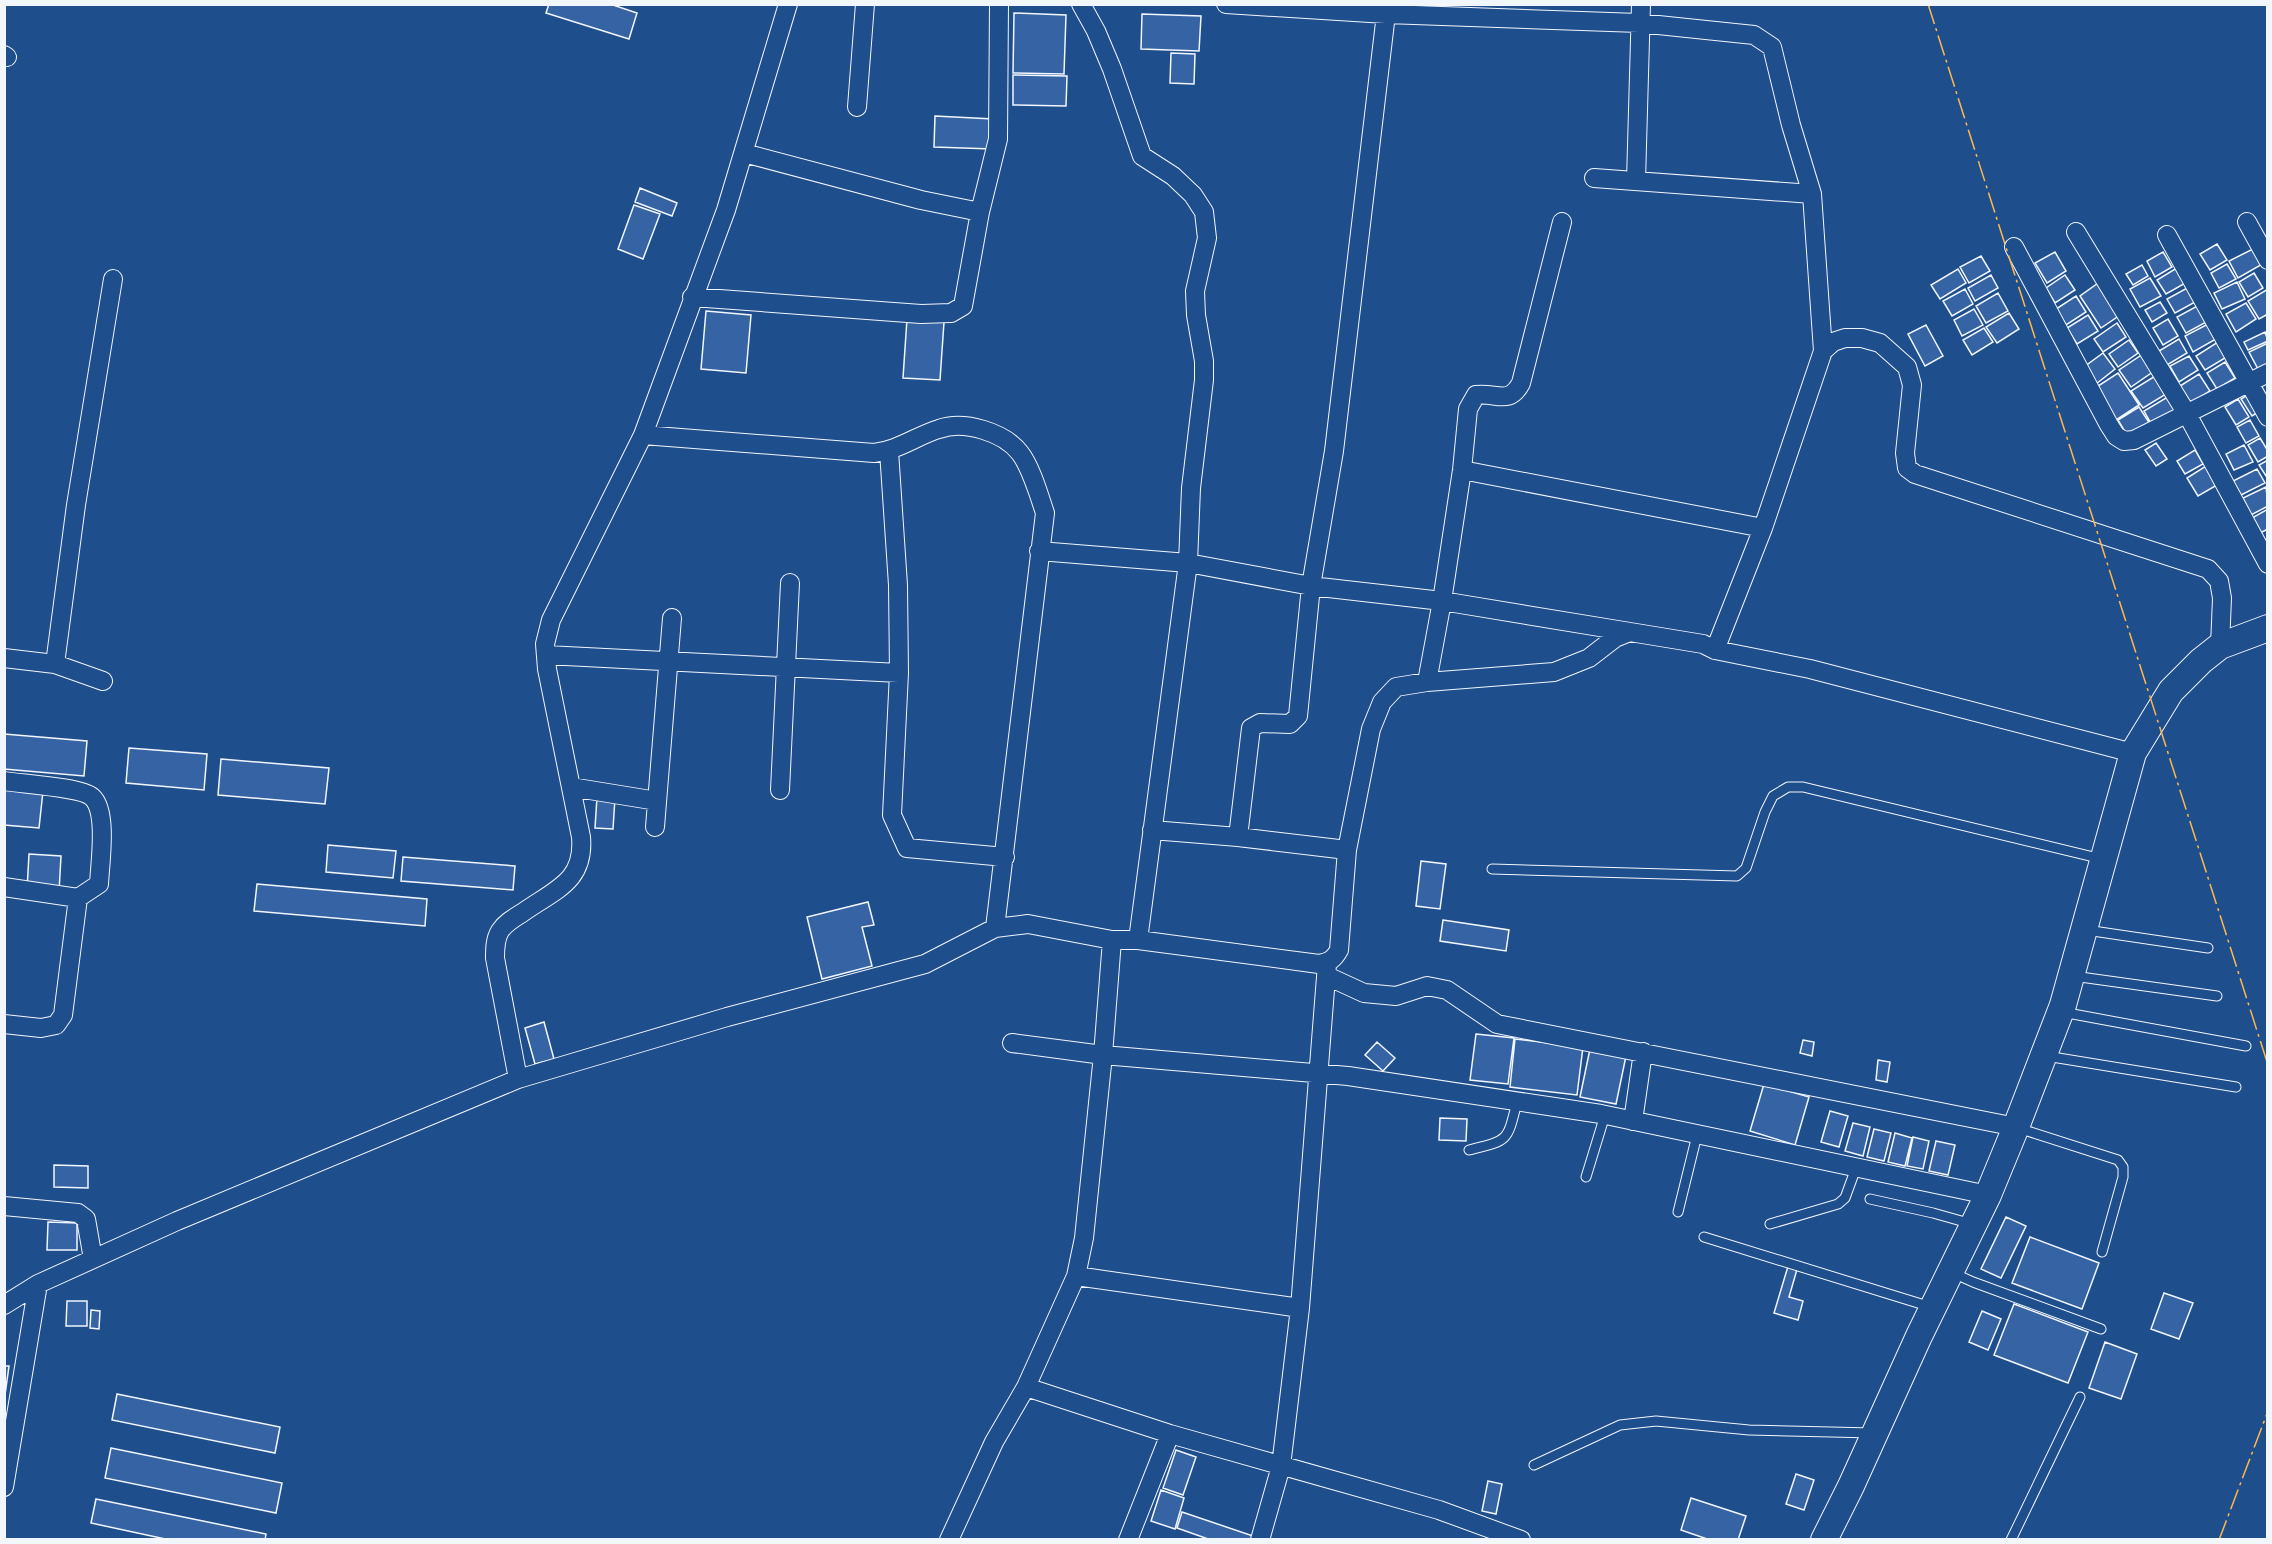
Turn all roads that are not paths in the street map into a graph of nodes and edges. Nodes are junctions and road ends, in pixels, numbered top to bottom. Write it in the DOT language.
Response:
graph roads {
  1 [pos="788,4"];
  2 [pos="865,4"];
  3 [pos="999,4"];
  4 [pos="1082,4"];
  5 [pos="1226,4"];
  6 [pos="1386,14"];
  7 [pos="1640,14"];
  8 [pos="856,107"];
  9 [pos="744,153"];
  10 [pos="1594,178"];
  11 [pos="1636,181"];
  12 [pos="1812,194"];
  13 [pos="980,212"];
  14 [pos="1562,222"];
  15 [pos="2247,222"];
  16 [pos="2076,232"];
  17 [pos="2167,235"];
  18 [pos="2014,247"];
  19 [pos="2268,260"];
  20 [pos="113,279"];
  21 [pos="692,297"];
  22 [pos="1823,351"];
  23 [pos="2268,373"];
  24 [pos="2248,383"];
  25 [pos="2187,414"];
  26 [pos="2268,417"];
  27 [pos="643,435"];
  28 [pos="889,451"];
  29 [pos="1462,470"];
  30 [pos="1763,528"];
  31 [pos="1039,551"];
  32 [pos="1188,563"];
  33 [pos="2268,564"];
  34 [pos="790,583"];
  35 [pos="1311,586"];
  36 [pos="1442,602"];
  37 [pos="672,618"];
  38 [pos="2268,628"];
  39 [pos="1630,632"];
  40 [pos="2220,646"];
  41 [pos="1715,650"];
  42 [pos="546,656"];
  43 [pos="4,658"];
  44 [pos="668,661"];
  45 [pos="55,664"];
  46 [pos="786,667"];
  47 [pos="899,673"];
  48 [pos="103,681"];
  49 [pos="1428,682"];
  50 [pos="2133,753"];
  51 [pos="4,781"];
  52 [pos="571,787"];
  53 [pos="780,790"];
  54 [pos="657,801"];
  55 [pos="655,827"];
  56 [pos="1152,830"];
  57 [pos="1238,837"];
  58 [pos="1347,850"];
  59 [pos="1005,857"];
  60 [pos="2102,859"];
  61 [pos="1492,869"];
  62 [pos="4,887"];
  63 [pos="78,898"];
  64 [pos="995,928"];
  65 [pos="2083,929"];
  66 [pos="1112,940"];
  67 [pos="1138,940"];
  68 [pos="2208,948"];
  69 [pos="1327,969"];
  70 [pos="2071,975"];
  71 [pos="2217,996"];
  72 [pos="2060,1012"];
  73 [pos="4,1024"];
  74 [pos="1012,1043"];
  75 [pos="2246,1046"];
  76 [pos="1643,1052"];
  77 [pos="1103,1055"];
  78 [pos="2043,1056"];
  79 [pos="1318,1073"];
  80 [pos="518,1079"];
  81 [pos="2236,1087"];
  82 [pos="1517,1102"];
  83 [pos="1605,1115"];
  84 [pos="1633,1121"];
  85 [pos="2016,1127"];
  86 [pos="1697,1135"];
  87 [pos="1469,1150"];
  88 [pos="1856,1168"];
  89 [pos="1587,1177"];
  90 [pos="1988,1195"];
  91 [pos="1870,1200"];
  92 [pos="4,1206"];
  93 [pos="1678,1212"];
  94 [pos="1770,1224"];
  95 [pos="1974,1224"];
  96 [pos="1704,1237"];
  97 [pos="2102,1252"];
  98 [pos="93,1259"];
  99 [pos="1951,1272"];
  100 [pos="1076,1276"];
  101 [pos="38,1284"];
  102 [pos="4,1305"];
  103 [pos="1300,1308"];
  104 [pos="1933,1308"];
  105 [pos="2102,1329"];
  106 [pos="1026,1387"];
  107 [pos="2080,1397"];
  108 [pos="1875,1433"];
  109 [pos="1170,1434"];
  110 [pos="1281,1466"];
  111 [pos="1534,1466"];
  112 [pos="4,1487"];
  113 [pos="949,1539"];
  114 [pos="1128,1539"];
  115 [pos="1260,1539"];
  116 [pos="1521,1539"];
  117 [pos="1824,1539"];
  118 [pos="2011,1539"];
  1 -- 9 [label="street"];
  2 -- 8 [label="street"];
  3 -- 13 [label="street"];
  4 -- 32 [label="street"];
  5 -- 6 [label="street"];
  6 -- 7 [label="street"];
  6 -- 35 [label="street"];
  7 -- 11 [label="street"];
  7 -- 12 [label="street"];
  9 -- 13 [label="street"];
  9 -- 21 [label="street"];
  10 -- 11 [label="street"];
  11 -- 12 [label="street"];
  12 -- 22 [label="street"];
  13 -- 21 [label="street"];
  14 -- 29 [label="street"];
  15 -- 19 [label="street"];
  16 -- 25 [label="street"];
  17 -- 24 [label="street"];
  18 -- 25 [label="street"];
  20 -- 45 [label="street"];
  21 -- 27 [label="street"];
  22 -- 30 [label="street"];
  22 -- 40 [label="street"];
  23 -- 24 [label="street"];
  24 -- 25 [label="street"];
  24 -- 26 [label="street"];
  25 -- 33 [label="street"];
  27 -- 28 [label="street"];
  27 -- 42 [label="street"];
  28 -- 31 [label="street"];
  28 -- 47 [label="street"];
  29 -- 30 [label="street"];
  29 -- 36 [label="street"];
  30 -- 41 [label="street"];
  31 -- 32 [label="street"];
  31 -- 59 [label="street"];
  32 -- 35 [label="street"];
  32 -- 56 [label="street"];
  34 -- 46 [label="street"];
  35 -- 36 [label="street"];
  35 -- 57 [label="street"];
  36 -- 39 [label="street"];
  36 -- 49 [label="street"];
  37 -- 44 [label="street"];
  38 -- 40 [label="street"];
  39 -- 41 [label="street"];
  39 -- 49 [label="street"];
  40 -- 50 [label="street"];
  41 -- 50 [label="street"];
  42 -- 44 [label="street"];
  42 -- 52 [label="street"];
  43 -- 45 [label="street"];
  44 -- 46 [label="street"];
  44 -- 54 [label="street"];
  45 -- 48 [label="street"];
  46 -- 47 [label="street"];
  46 -- 53 [label="street"];
  47 -- 59 [label="street"];
  49 -- 58 [label="street"];
  50 -- 60 [label="street"];
  51 -- 63 [label="street"];
  52 -- 54 [label="street"];
  52 -- 80 [label="street"];
  54 -- 55 [label="street"];
  56 -- 57 [label="street"];
  56 -- 67 [label="street"];
  57 -- 58 [label="street"];
  58 -- 69 [label="street"];
  59 -- 64 [label="street"];
  60 -- 61 [label="lane"];
  60 -- 65 [label="street"];
  62 -- 63 [label="street"];
  63 -- 73 [label="street"];
  64 -- 66 [label="street"];
  64 -- 80 [label="street"];
  65 -- 68 [label="lane"];
  65 -- 70 [label="street"];
  66 -- 67 [label="street"];
  66 -- 77 [label="street"];
  67 -- 69 [label="street"];
  69 -- 76 [label="street"];
  69 -- 79 [label="street"];
  70 -- 71 [label="lane"];
  70 -- 72 [label="street"];
  72 -- 75 [label="lane"];
  72 -- 78 [label="street"];
  74 -- 77 [label="street"];
  76 -- 84 [label="street"];
  76 -- 85 [label="street"];
  77 -- 79 [label="street"];
  77 -- 100 [label="street"];
  78 -- 81 [label="lane"];
  78 -- 85 [label="street"];
  79 -- 82 [label="street"];
  79 -- 103 [label="street"];
  80 -- 98 [label="street"];
  82 -- 83 [label="street"];
  82 -- 87 [label="lane"];
  83 -- 84 [label="street"];
  83 -- 89 [label="lane"];
  84 -- 86 [label="street"];
  85 -- 90 [label="street"];
  85 -- 97 [label="lane"];
  86 -- 88 [label="street"];
  86 -- 93 [label="lane"];
  88 -- 90 [label="street"];
  88 -- 94 [label="lane"];
  90 -- 95 [label="street"];
  91 -- 95 [label="lane"];
  92 -- 98 [label="street"];
  95 -- 99 [label="street"];
  96 -- 104 [label="lane"];
  98 -- 101 [label="street"];
  99 -- 104 [label="street"];
  99 -- 105 [label="lane"];
  100 -- 103 [label="street"];
  100 -- 106 [label="street"];
  101 -- 102 [label="street"];
  101 -- 112 [label="street"];
  103 -- 110 [label="street"];
  104 -- 108 [label="street"];
  106 -- 109 [label="street"];
  106 -- 113 [label="street"];
  107 -- 118 [label="lane"];
  108 -- 111 [label="lane"];
  108 -- 117 [label="street"];
  109 -- 110 [label="street"];
  109 -- 114 [label="street"];
  110 -- 115 [label="street"];
  110 -- 116 [label="street"];
}
